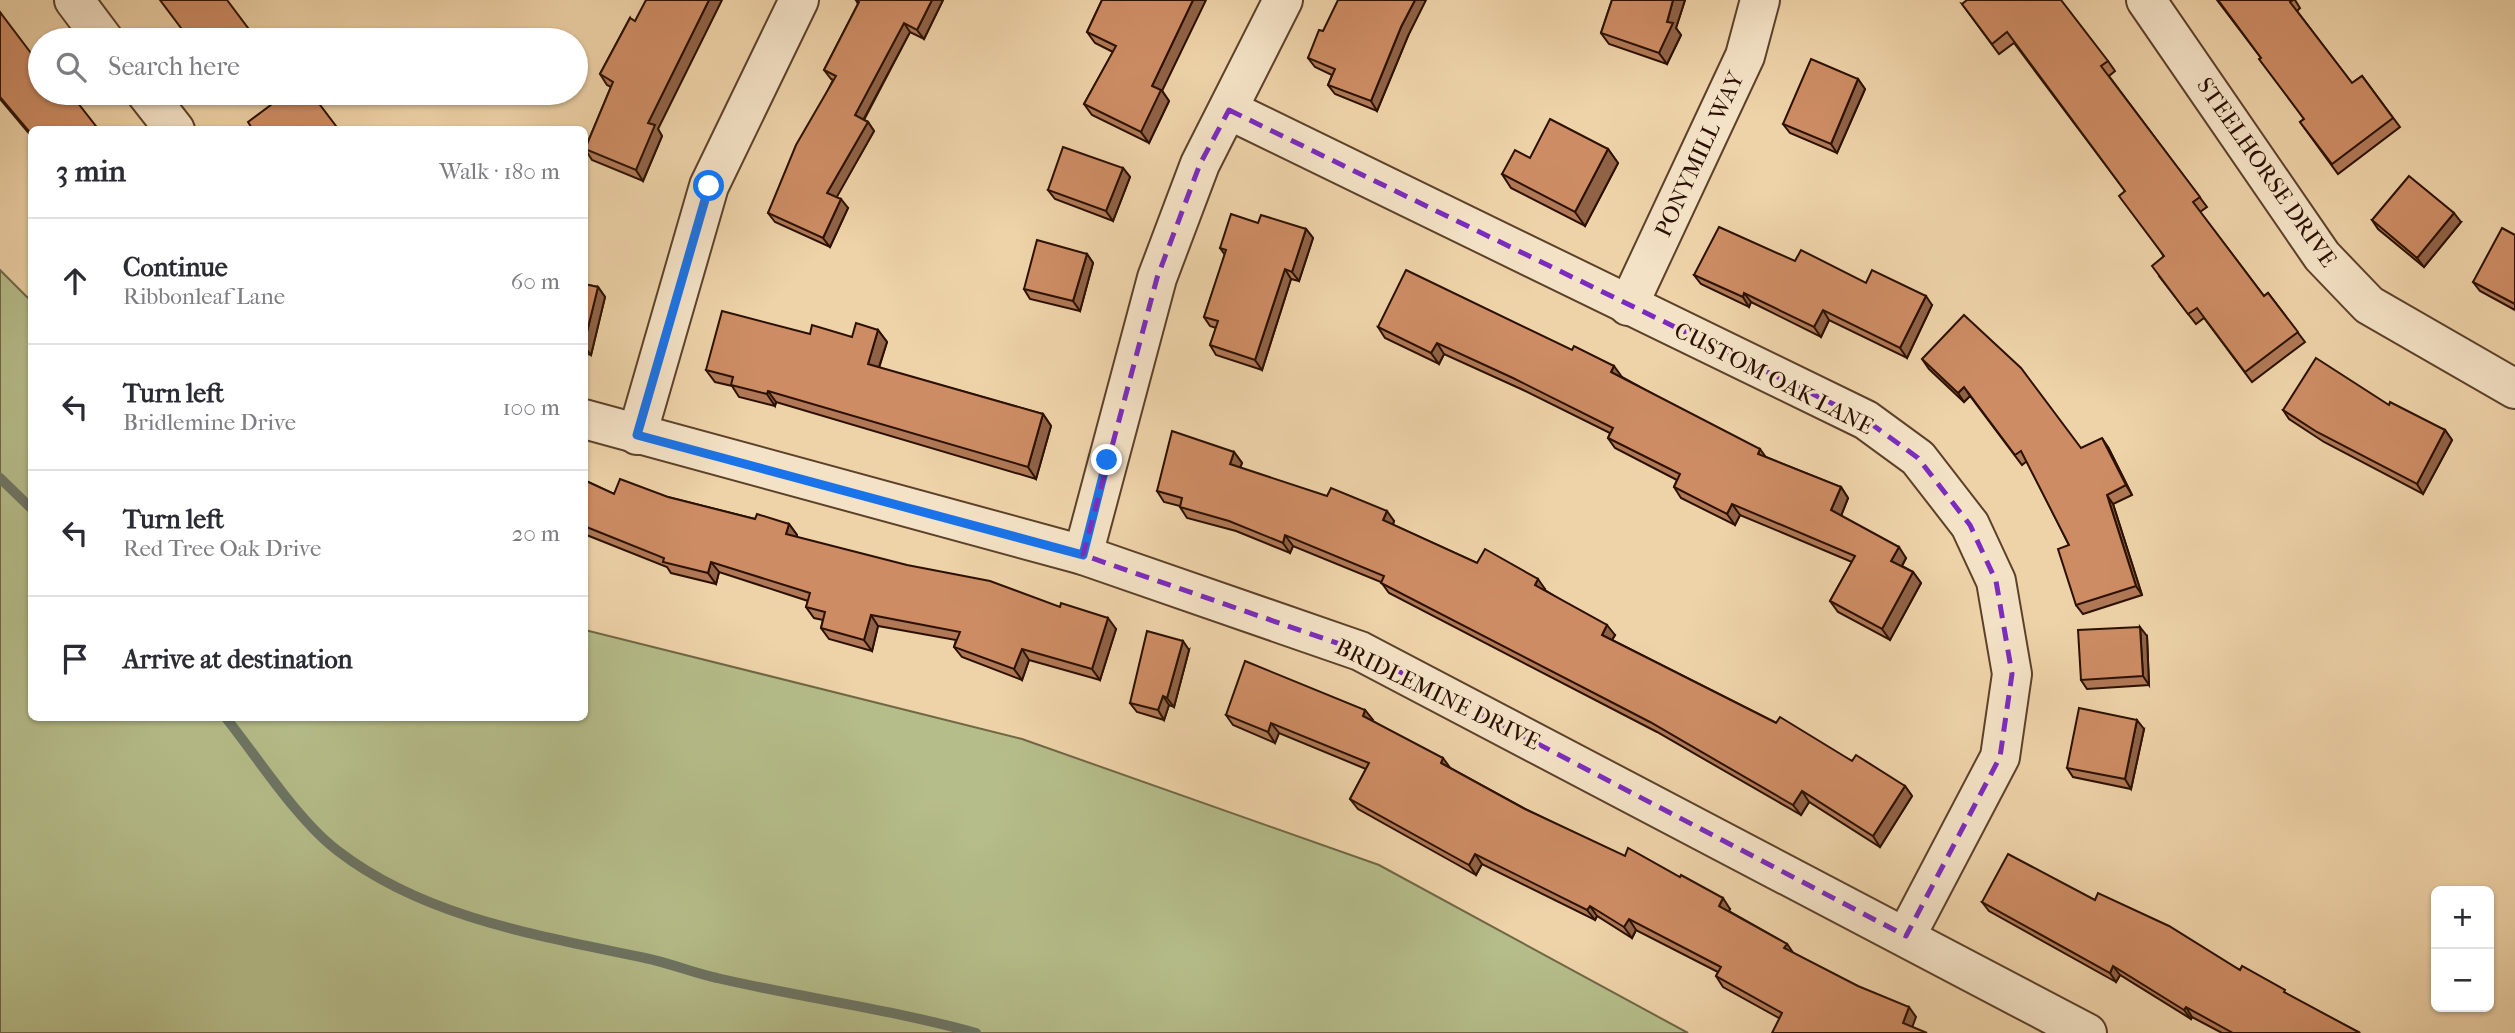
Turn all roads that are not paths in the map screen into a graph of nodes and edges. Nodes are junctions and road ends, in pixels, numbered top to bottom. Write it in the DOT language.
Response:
graph roads {
  1 [pos="74,0"];
  2 [pos="799,0"];
  3 [pos="1283,0"];
  4 [pos="1760,0"];
  5 [pos="2146,0"];
  6 [pos="95,28"];
  7 [pos="155,105"];
  8 [pos="1229,110"];
  9 [pos="172,126"];
  10 [pos="1628,306"];
  11 [pos="2515,389"];
  12 [pos="588,420"];
  13 [pos="637,435"];
  14 [pos="1083,555"];
  15 [pos="1906,936"];
  16 [pos="2087,1033"];
  1 -- 6 [label="street"];
  2 -- 13 [label="street"];
  3 -- 8 [label="street"];
  4 -- 10 [label="street, PONYMILL WAY"];
  5 -- 11 [label="street, STEELHORSE DRIVE"];
  7 -- 9 [label="street"];
  8 -- 10 [label="street, CUSTOM OAK LANE"];
  8 -- 14 [label="street"];
  10 -- 15 [label="street, CUSTOM OAK LANE"];
  12 -- 13 [label="street, BRIDLEMINE DRIVE"];
  13 -- 14 [label="street, BRIDLEMINE DRIVE"];
  14 -- 15 [label="street, BRIDLEMINE DRIVE"];
  15 -- 16 [label="street, BRIDLEMINE DRIVE"];
}
